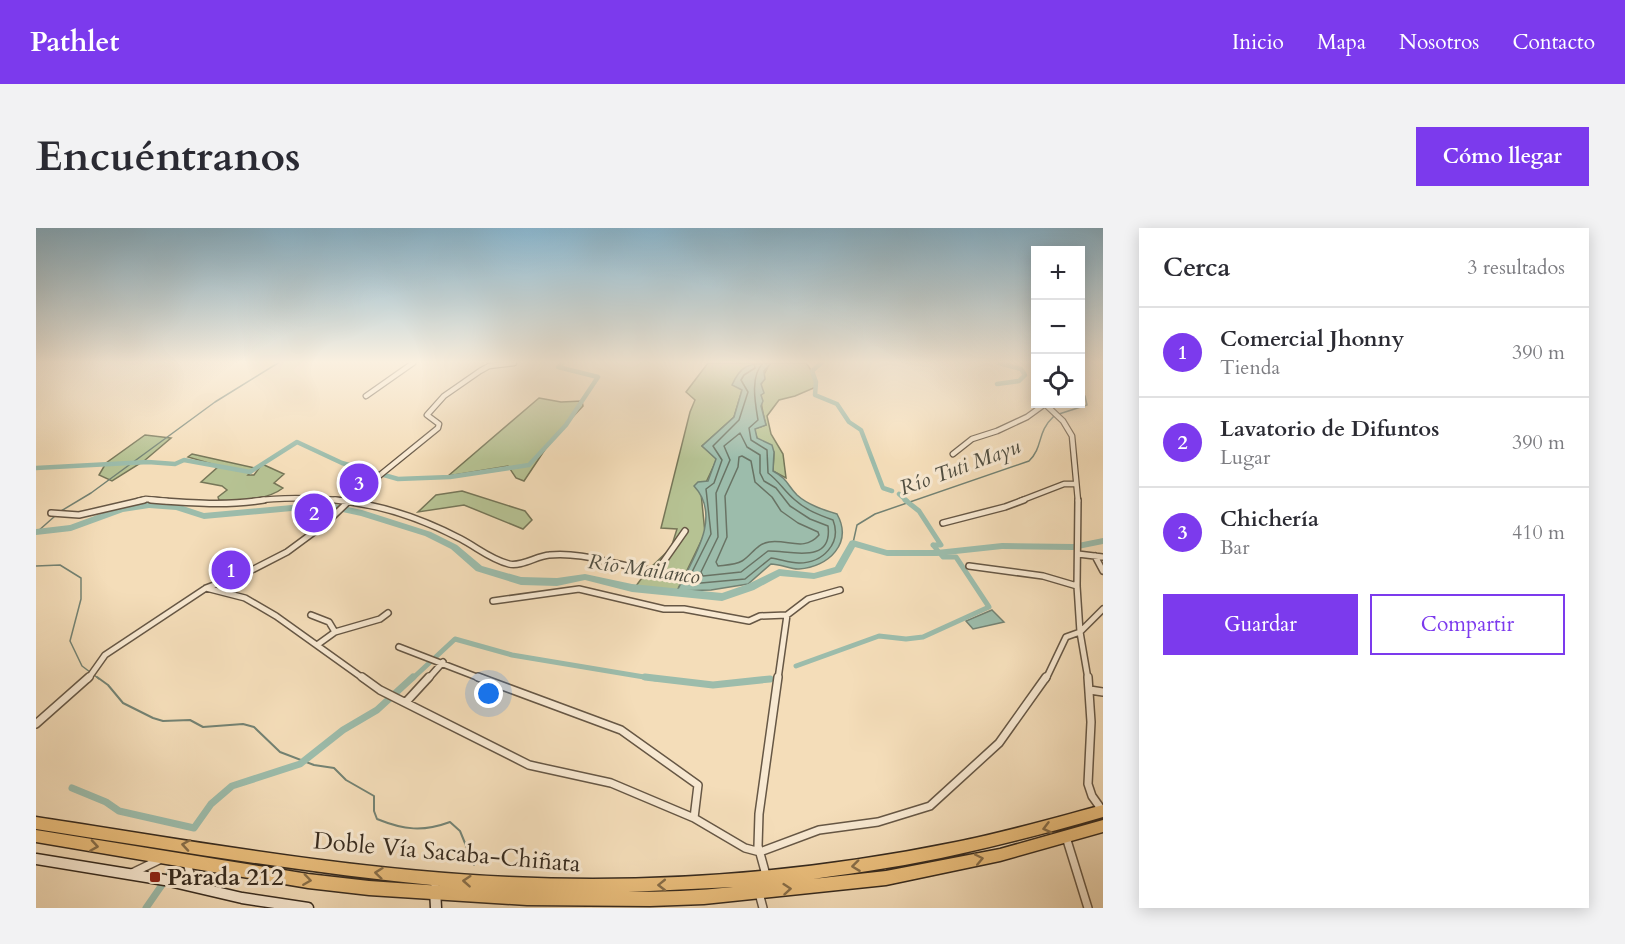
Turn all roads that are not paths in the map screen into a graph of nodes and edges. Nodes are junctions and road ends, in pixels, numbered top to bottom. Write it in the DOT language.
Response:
graph roads {
  1 [pos="448,395"];
  2 [pos="1039,408"];
  3 [pos="1050,408"];
  4 [pos="953,454"];
  5 [pos="1075,484"];
  6 [pos="346,503"];
  7 [pos="51,513"];
  8 [pos="942,524"];
  9 [pos="686,531"];
  10 [pos="1078,552"];
  11 [pos="1095,556"];
  12 [pos="1103,557"];
  13 [pos="969,566"];
  14 [pos="1103,571"];
  15 [pos="1077,585"];
  16 [pos="206,588"];
  17 [pos="840,590"];
  18 [pos="493,601"];
  19 [pos="1103,609"];
  20 [pos="388,612"];
  21 [pos="311,615"];
  22 [pos="787,615"];
  23 [pos="335,632"];
  24 [pos="1080,632"];
  25 [pos="316,645"];
  26 [pos="399,647"];
  27 [pos="443,662"];
  28 [pos="1090,690"];
  29 [pos="1103,692"];
  30 [pos="406,702"];
  31 [pos="36,724"];
  32 [pos="1103,812"];
  33 [pos="694,818"];
  34 [pos="36,823"];
  35 [pos="1103,826"];
  36 [pos="36,836"];
  37 [pos="1066,837"];
  38 [pos="760,852"];
  39 [pos="165,857"];
  40 [pos="36,859"];
  41 [pos="187,861"];
  42 [pos="128,874"];
  43 [pos="767,877"];
  44 [pos="437,879"];
  45 [pos="194,887"];
  46 [pos="758,891"];
  47 [pos="435,893"];
  48 [pos="308,908"];
  49 [pos="436,908"];
  50 [pos="763,908"];
  51 [pos="1088,908"];
  1 -- 6 [label="street"];
  2 -- 4 [label="street"];
  3 -- 5 [label="street"];
  5 -- 8 [label="street"];
  5 -- 10 [label="street"];
  6 -- 7 [label="street"];
  6 -- 9 [label="street"];
  6 -- 16 [label="street"];
  10 -- 11 [label="street"];
  10 -- 15 [label="street"];
  11 -- 12 [label="street"];
  11 -- 14 [label="street"];
  13 -- 15 [label="street"];
  15 -- 24 [label="street"];
  16 -- 25 [label="street"];
  16 -- 31 [label="street"];
  17 -- 22 [label="street"];
  18 -- 22 [label="street"];
  19 -- 24 [label="street"];
  20 -- 23 [label="street"];
  21 -- 23 [label="street"];
  22 -- 38 [label="street"];
  23 -- 25 [label="street"];
  24 -- 28 [label="street"];
  24 -- 38 [label="street"];
  25 -- 30 [label="street"];
  26 -- 27 [label="street"];
  27 -- 30 [label="street"];
  27 -- 33 [label="street"];
  28 -- 29 [label="street"];
  28 -- 32 [label="street"];
  30 -- 33 [label="street"];
  32 -- 43 [label="highway, Doble Vía Sacaba-Chiñata, one-way"];
  33 -- 38 [label="street"];
  44 -- 34 [label="highway, Doble Vía Sacaba-Chiñata, one-way"];
  35 -- 37 [label="highway, Doble Vía Sacaba-Chiñata"];
  36 -- 39 [label="highway, one-way"];
  46 -- 37 [label="highway, Doble Vía Sacaba-Chiñata, one-way"];
  37 -- 51 [label="street"];
  38 -- 43 [label="street"];
  39 -- 41 [label="highway, Doble Vía Sacaba-Chiñata"];
  39 -- 42 [label="street"];
  40 -- 42 [label="street"];
  41 -- 45 [label="street"];
  41 -- 47 [label="highway, Doble Vía Sacaba-Chiñata, one-way"];
  42 -- 45 [label="street"];
  43 -- 44 [label="highway, Doble Vía Sacaba-Chiñata, one-way"];
  44 -- 47 [label="street"];
  45 -- 48 [label="street"];
  46 -- 47 [label="highway, Doble Vía Sacaba-Chiñata"];
  46 -- 50 [label="street"];
  47 -- 49 [label="street"];
}
